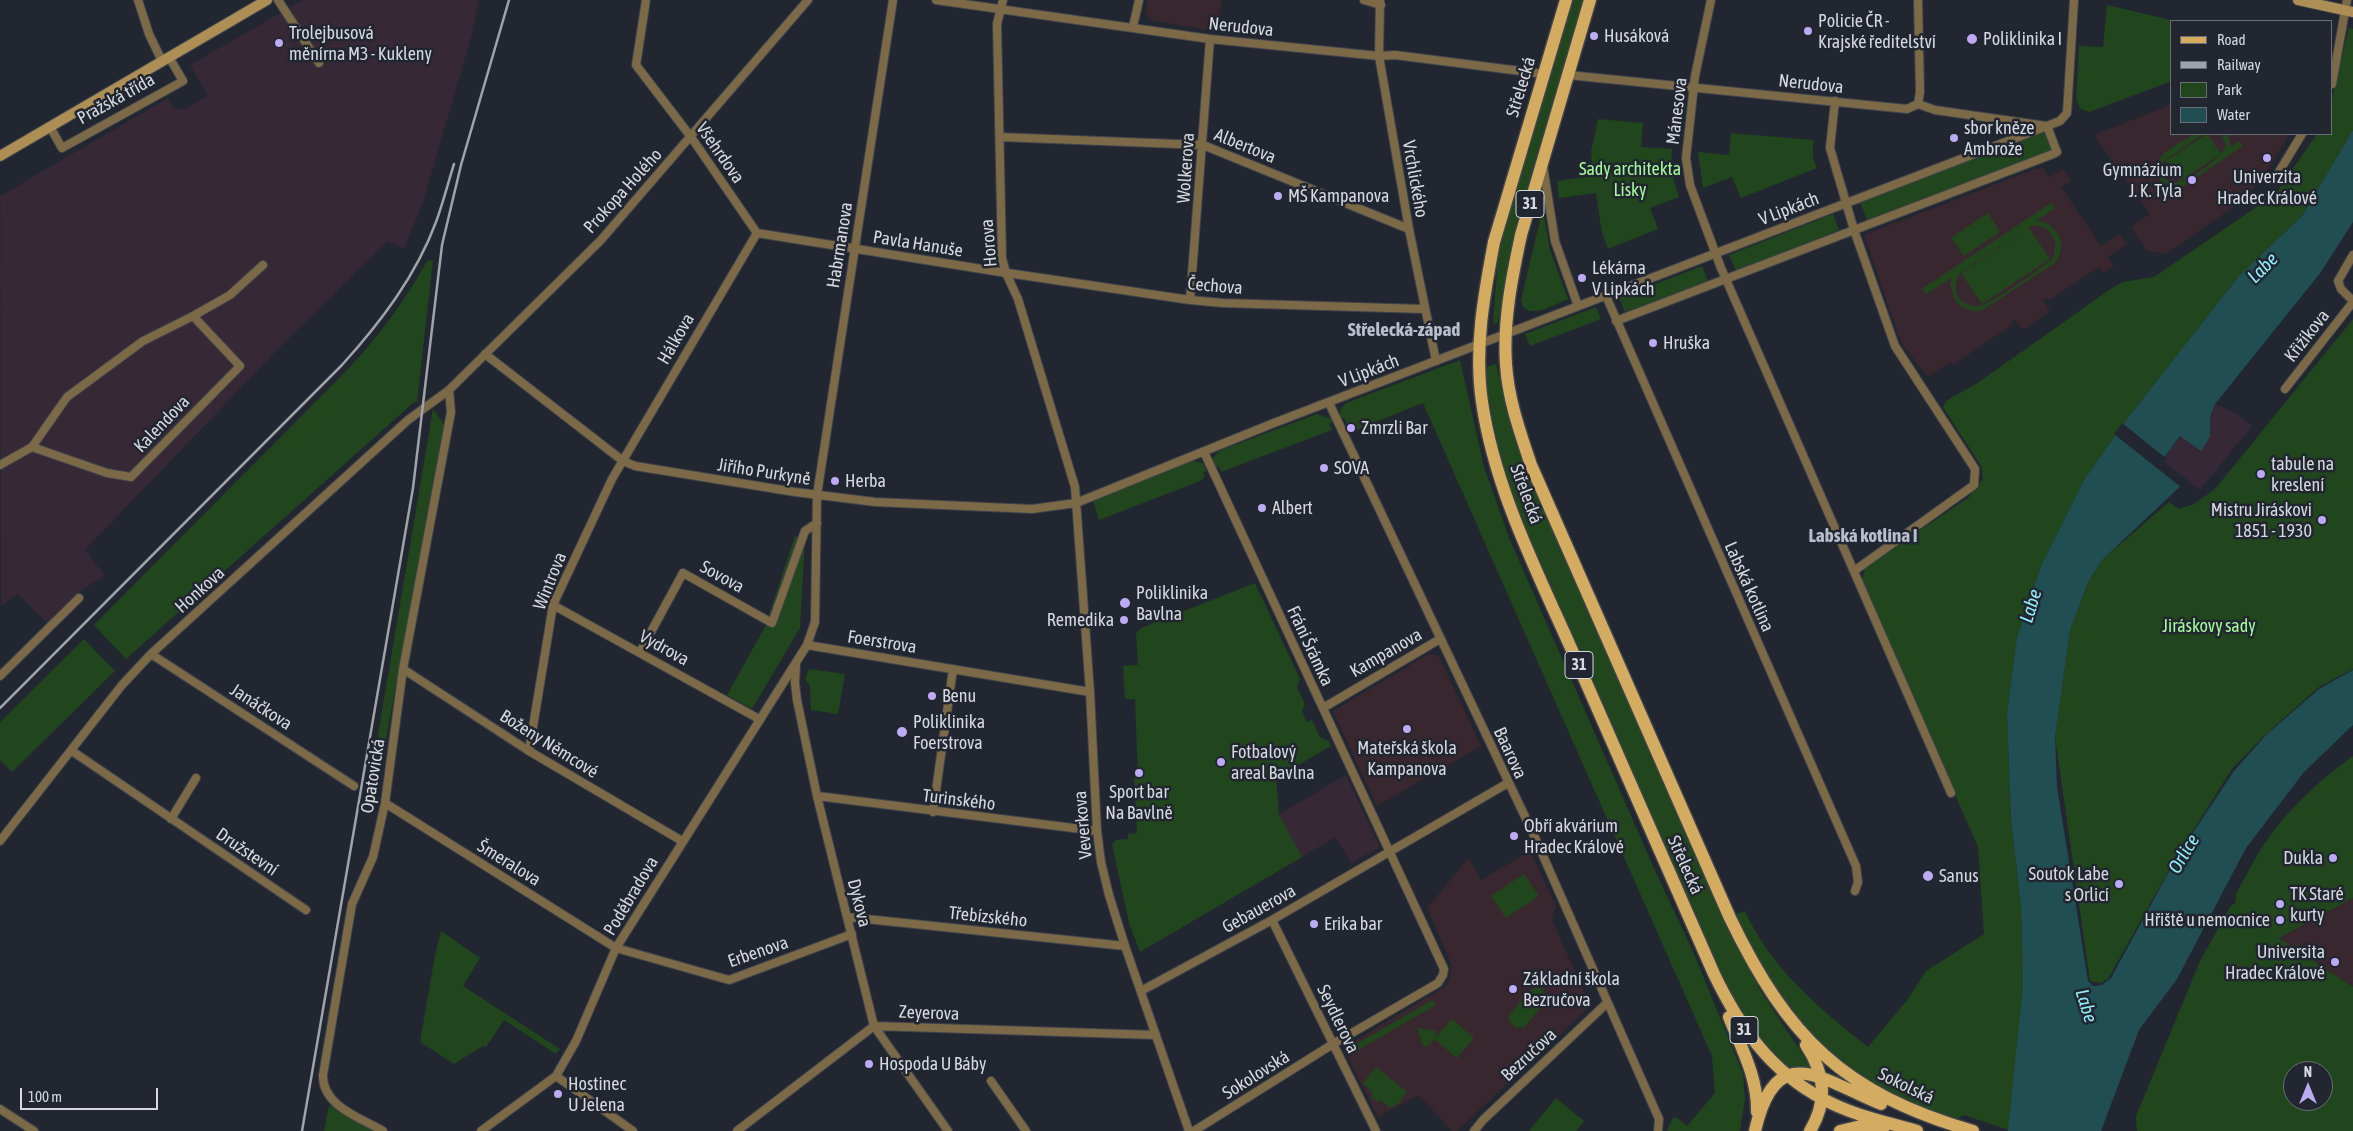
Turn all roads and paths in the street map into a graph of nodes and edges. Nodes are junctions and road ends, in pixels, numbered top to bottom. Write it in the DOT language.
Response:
graph roads {
  1 [pos="138,0"];
  2 [pos="267,0"];
  3 [pos="278,0"];
  4 [pos="646,0"];
  5 [pos="808,0"];
  6 [pos="893,0"];
  7 [pos="936,0"];
  8 [pos="1003,0"];
  9 [pos="1139,0"];
  10 [pos="1364,0"];
  11 [pos="1566,0"];
  12 [pos="1590,0"];
  13 [pos="1711,0"];
  14 [pos="1918,0"];
  15 [pos="2074,0"];
  16 [pos="2298,0"];
  17 [pos="1380,2"];
  18 [pos="1000,8"];
  19 [pos="2348,8"];
  20 [pos="1133,28"];
  21 [pos="1210,39"];
  22 [pos="1379,56"];
  23 [pos="166,59"];
  24 [pos="319,63"];
  25 [pos="1544,74"];
  26 [pos="1568,75"];
  27 [pos="2333,79"];
  28 [pos="1694,87"];
  29 [pos="1835,101"];
  30 [pos="1918,104"];
  31 [pos="2047,126"];
  32 [pos="50,127"];
  33 [pos="2301,135"];
  34 [pos="691,137"];
  35 [pos="1000,137"];
  36 [pos="1203,145"];
  37 [pos="0,156"];
  38 [pos="1542,161"];
  39 [pos="2274,180"];
  40 [pos="1847,202"];
  41 [pos="1409,229"];
  42 [pos="1854,230"];
  43 [pos="756,233"];
  44 [pos="855,249"];
  45 [pos="1716,254"];
  46 [pos="2353,255"];
  47 [pos="263,265"];
  48 [pos="1006,273"];
  49 [pos="1727,280"];
  50 [pos="1606,296"];
  51 [pos="1190,300"];
  52 [pos="2353,302"];
  53 [pos="1578,306"];
  54 [pos="1424,309"];
  55 [pos="194,316"];
  56 [pos="1616,321"];
  57 [pos="1505,335"];
  58 [pos="1479,346"];
  59 [pos="485,354"];
  60 [pos="1436,361"];
  61 [pos="2285,389"];
  62 [pos="449,390"];
  63 [pos="1329,403"];
  64 [pos="32,447"];
  65 [pos="1204,452"];
  66 [pos="623,460"];
  67 [pos="0,465"];
  68 [pos="817,495"];
  69 [pos="1076,502"];
  70 [pos="817,523"];
  71 [pos="1854,571"];
  72 [pos="79,598"];
  73 [pos="553,605"];
  74 [pos="1440,639"];
  75 [pos="807,645"];
  76 [pos="640,652"];
  77 [pos="151,654"];
  78 [pos="796,662"];
  79 [pos="403,669"];
  80 [pos="953,669"];
  81 [pos="0,676"];
  82 [pos="1090,692"];
  83 [pos="1322,708"];
  84 [pos="759,719"];
  85 [pos="529,751"];
  86 [pos="72,752"];
  87 [pos="196,778"];
  88 [pos="1508,783"];
  89 [pos="354,786"];
  90 [pos="1951,793"];
  91 [pos="817,796"];
  92 [pos="385,803"];
  93 [pos="933,812"];
  94 [pos="171,819"];
  95 [pos="1097,831"];
  96 [pos="0,841"];
  97 [pos="682,841"];
  98 [pos="1391,852"];
  99 [pos="1855,891"];
  100 [pos="306,910"];
  101 [pos="848,917"];
  102 [pos="1272,920"];
  103 [pos="852,934"];
  104 [pos="1126,946"];
  105 [pos="616,948"];
  106 [pos="1714,974"];
  107 [pos="1141,991"];
  108 [pos="1607,1003"];
  109 [pos="1782,1009"];
  110 [pos="874,1026"];
  111 [pos="1156,1035"];
  112 [pos="1333,1044"];
  113 [pos="1830,1061"];
  114 [pos="556,1076"];
  115 [pos="1822,1076"];
  116 [pos="1788,1077"];
  117 [pos="991,1080"];
  118 [pos="1823,1099"];
  119 [pos="0,1109"];
  120 [pos="1940,1122"];
  121 [pos="34,1131"];
  122 [pos="383,1131"];
  123 [pos="481,1131"];
  124 [pos="634,1131"];
  125 [pos="737,1131"];
  126 [pos="948,1131"];
  127 [pos="1026,1131"];
  128 [pos="1189,1131"];
  129 [pos="1194,1131"];
  130 [pos="1376,1131"];
  131 [pos="1474,1131"];
  132 [pos="1658,1131"];
  133 [pos="1755,1131"];
  134 [pos="1810,1131"];
  135 [pos="1840,1131"];
  136 [pos="1916,1131"];
  137 [pos="1973,1131"];
  1 -- 23 [label="street"];
  2 -- 23 [label="street, Pražská třída"];
  3 -- 24 [label="street"];
  4 -- 34 [label="street, Všehrdova"];
  5 -- 34 [label="street, Prokopa Holého"];
  6 -- 44 [label="street, Habrmanova"];
  7 -- 18 [label="street, Nerudova"];
  8 -- 18 [label="street, Horova"];
  9 -- 20 [label="street"];
  10 -- 17 [label="street"];
  11 -- 25 [label="main road, Střelecká / 31"];
  12 -- 26 [label="main road, Střelecká / 31"];
  13 -- 28 [label="street, Mánesova"];
  14 -- 30 [label="street"];
  15 -- 31 [label="street, V Lipkách"];
  16 -- 19 [label="street"];
  17 -- 22 [label="street, Vrchlického"];
  18 -- 20 [label="street, Nerudova"];
  18 -- 35 [label="street, Horova"];
  19 -- 27 [label="street"];
  20 -- 21 [label="street, Nerudova"];
  21 -- 22 [label="street, Nerudova"];
  21 -- 36 [label="street, Wolkerova"];
  22 -- 25 [label="street, Nerudova"];
  22 -- 41 [label="street, Vrchlického"];
  23 -- 32 [label="street, Pražská třída"];
  23 -- 32 [label="street, Pražská třída"];
  25 -- 58 [label="main road, Střelecká / 31"];
  26 -- 28 [label="street, Nerudova"];
  26 -- 38 [label="main road, Střelecká / 31"];
  28 -- 29 [label="street, Nerudova"];
  28 -- 45 [label="street, Mánesova"];
  29 -- 30 [label="street, Nerudova"];
  29 -- 40 [label="street"];
  30 -- 31 [label="street, Nerudova"];
  31 -- 40 [label="street, V Lipkách"];
  31 -- 42 [label="street"];
  32 -- 37 [label="street, Pražská třída"];
  33 -- 39 [label="street"];
  34 -- 43 [label="street, Všehrdova"];
  34 -- 59 [label="street, Prokopa Holého"];
  35 -- 36 [label="street, Albertova"];
  35 -- 48 [label="street, Horova"];
  36 -- 41 [label="street, Albertova"];
  36 -- 51 [label="street, Wolkerova"];
  38 -- 53 [label="street, Střelecká"];
  38 -- 57 [label="main road, Střelecká / 31"];
  40 -- 42 [label="street"];
  40 -- 45 [label="street, V Lipkách"];
  41 -- 54 [label="street, Vrchlického"];
  42 -- 49 [label="street"];
  42 -- 71 [label="street"];
  43 -- 44 [label="street"];
  43 -- 66 [label="street, Hálkova"];
  44 -- 48 [label="street, Pavla Hanuše"];
  44 -- 68 [label="street, Habrmanova"];
  45 -- 49 [label="street, Mánesova"];
  45 -- 50 [label="street, V Lipkách"];
  46 -- 52 [label="street"];
  47 -- 55 [label="street"];
  48 -- 51 [label="street, Čechova"];
  48 -- 69 [label="street, Horova"];
  49 -- 56 [label="street"];
  49 -- 71 [label="street"];
  50 -- 53 [label="street, V Lipkách"];
  50 -- 56 [label="street, Labská kotlina"];
  51 -- 54 [label="street, Čechova"];
  52 -- 61 [label="street, Křižíkova"];
  53 -- 57 [label="street, V Lipkách"];
  54 -- 60 [label="street, Vrchlického"];
  55 -- 64 [label="street"];
  55 -- 64 [label="street, Kalendova"];
  56 -- 99 [label="street, Labská kotlina"];
  57 -- 58 [label="street, V Lipkách"];
  57 -- 109 [label="main road, Střelecká / 31"];
  58 -- 60 [label="street, V Lipkách"];
  58 -- 106 [label="main road, Střelecká / 31"];
  59 -- 62 [label="street, Prokopa Holého"];
  59 -- 66 [label="street, Jiřího Purkyně"];
  60 -- 63 [label="street, V Lipkách"];
  62 -- 77 [label="street, Honkova"];
  62 -- 79 [label="street, Opatovická"];
  63 -- 65 [label="street, V Lipkách"];
  63 -- 74 [label="street, Baarova"];
  64 -- 67 [label="street"];
  65 -- 69 [label="street, V Lipkách"];
  65 -- 83 [label="street, Fráni Šrámka"];
  66 -- 68 [label="street, Jiřího Purkyně"];
  66 -- 73 [label="street, Wintrova"];
  68 -- 69 [label="street, Jiřího Purkyně"];
  68 -- 70 [label="street, Habrmanova"];
  69 -- 82 [label="street, Veverkova"];
  70 -- 75 [label="street, Poděbradova"];
  70 -- 76 [label="street, Sovova"];
  71 -- 90 [label="street"];
  72 -- 81 [label="street"];
  73 -- 76 [label="street, Vydrova"];
  73 -- 85 [label="street, Wintrova"];
  74 -- 83 [label="street, Kampanova"];
  74 -- 88 [label="street, Baarova"];
  75 -- 78 [label="street, Poděbradova"];
  75 -- 80 [label="street, Foerstrova"];
  76 -- 84 [label="street, Vydrova"];
  77 -- 86 [label="street, Honkova"];
  77 -- 89 [label="street, Janáčkova"];
  78 -- 84 [label="street, Poděbradova"];
  78 -- 91 [label="street, Dykova"];
  79 -- 85 [label="street, Boženy Němcové"];
  79 -- 92 [label="street, Opatovická"];
  80 -- 82 [label="street, Foerstrova"];
  80 -- 93 [label="street"];
  82 -- 95 [label="street, Veverkova"];
  83 -- 98 [label="street, Fráni Šrámka"];
  84 -- 97 [label="street, Poděbradova"];
  85 -- 97 [label="street, Boženy Němcové"];
  86 -- 94 [label="street, Družstevní"];
  86 -- 96 [label="street, Honkova"];
  87 -- 94 [label="street"];
  88 -- 98 [label="street, Gebauerova"];
  88 -- 108 [label="street, Baarova"];
  91 -- 93 [label="street, Turinského"];
  91 -- 101 [label="street, Dykova"];
  92 -- 105 [label="street, Šmeralova"];
  92 -- 122 [label="street, Opatovická"];
  93 -- 95 [label="street, Turinského"];
  94 -- 100 [label="street, Družstevní"];
  95 -- 104 [label="street, Veverkova"];
  97 -- 105 [label="street, Poděbradova"];
  98 -- 102 [label="street, Gebauerova"];
  98 -- 112 [label="street"];
  101 -- 103 [label="street, Dykova"];
  101 -- 104 [label="street, Třebízského"];
  102 -- 107 [label="street, Gebauerova"];
  102 -- 112 [label="street, Seydlerova"];
  103 -- 105 [label="street, Erbenova"];
  103 -- 110 [label="street, Dykova"];
  104 -- 107 [label="street, Veverkova"];
  105 -- 114 [label="street, Poděbradova"];
  106 -- 116 [label="main road, Střelecká / 31"];
  106 -- 133 [label="main road, Střelecká"];
  107 -- 111 [label="street, Veverkova"];
  108 -- 131 [label="street, Bezručova"];
  108 -- 132 [label="street, Baarova"];
  109 -- 113 [label="main road, Střelecká / 31"];
  109 -- 115 [label="main road"];
  110 -- 111 [label="street, Zeyerova"];
  110 -- 125 [label="street, Zeyerova"];
  110 -- 126 [label="street, Dykova"];
  111 -- 128 [label="street, Veverkova"];
  112 -- 129 [label="street, Sokolovská"];
  112 -- 130 [label="street, Seydlerova"];
  113 -- 120 [label="main road, Sokolská / 31"];
  114 -- 123 [label="street, Poděbradova"];
  114 -- 124 [label="street"];
  115 -- 116 [label="main road"];
  115 -- 118 [label="main road"];
  115 -- 120 [label="main road"];
  116 -- 118 [label="main road, 31"];
  116 -- 133 [label="main road"];
  117 -- 127 [label="street"];
  118 -- 134 [label="main road"];
  118 -- 136 [label="main road, Sokolská / 31"];
  119 -- 121 [label="street"];
  120 -- 137 [label="main road, Sokolská / 31"];
  135 -- 136 [label="main road"];
}
